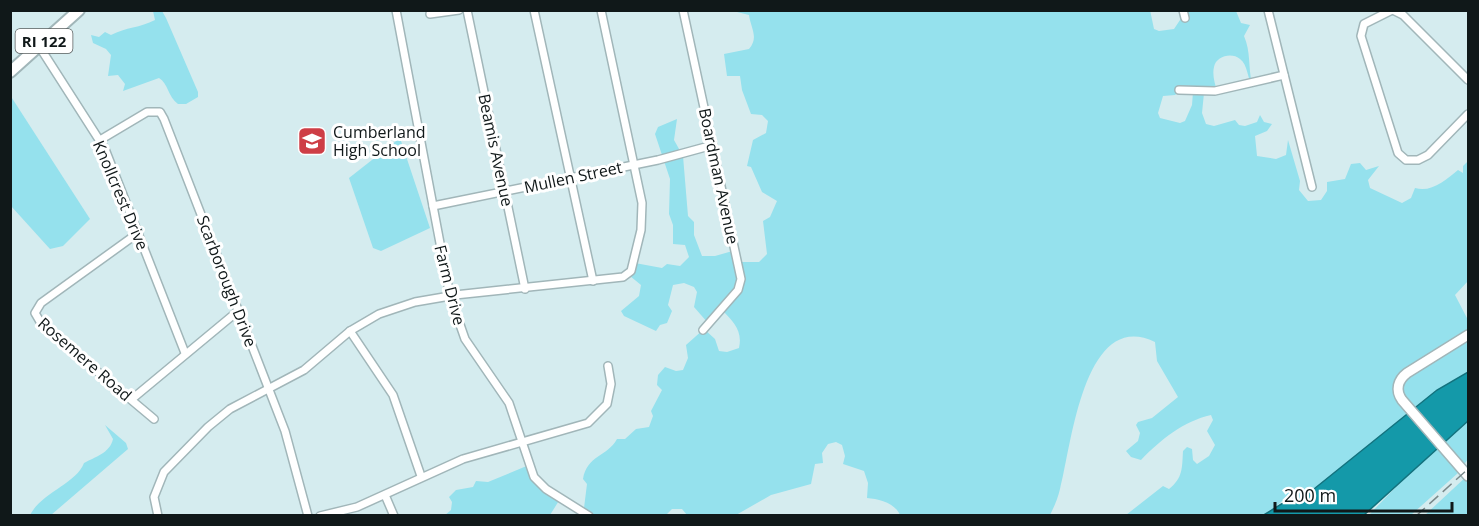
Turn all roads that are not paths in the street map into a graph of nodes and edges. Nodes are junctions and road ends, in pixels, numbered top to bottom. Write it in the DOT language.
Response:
graph roads {
  1 [pos="79,10"];
  2 [pos="396,10"];
  3 [pos="459,10"];
  4 [pos="467,10"];
  5 [pos="534,10"];
  6 [pos="601,10"];
  7 [pos="683,10"];
  8 [pos="1268,10"];
  9 [pos="1392,10"];
  10 [pos="430,14"];
  11 [pos="39,46"];
  12 [pos="10,72"];
  13 [pos="1284,75"];
  14 [pos="1468,80"];
  15 [pos="1179,90"];
  16 [pos="1468,114"];
  17 [pos="100,140"];
  18 [pos="713,145"];
  19 [pos="634,164"];
  20 [pos="570,177"];
  21 [pos="1312,187"];
  22 [pos="505,192"];
  23 [pos="433,206"];
  24 [pos="138,233"];
  25 [pos="593,281"];
  26 [pos="525,289"];
  27 [pos="452,296"];
  28 [pos="238,311"];
  29 [pos="703,330"];
  30 [pos="350,331"];
  31 [pos="1468,335"];
  32 [pos="185,353"];
  33 [pos="608,366"];
  34 [pos="269,388"];
  35 [pos="132,399"];
  36 [pos="154,419"];
  37 [pos="521,440"];
  38 [pos="422,476"];
  39 [pos="1468,476"];
  40 [pos="385,495"];
  41 [pos="158,516"];
  42 [pos="308,516"];
  43 [pos="320,516"];
  44 [pos="394,516"];
  45 [pos="589,516"];
  1 -- 11 [label="main road, RI 122"];
  2 -- 23 [label="street, Farm Drive"];
  3 -- 10 [label="street"];
  4 -- 22 [label="street, Beamis Avenue"];
  5 -- 20 [label="street"];
  6 -- 19 [label="street"];
  7 -- 18 [label="street, Boardman Avenue"];
  8 -- 13 [label="street"];
  9 -- 14 [label="street"];
  9 -- 16 [label="street"];
  11 -- 12 [label="main road, RI 122"];
  11 -- 17 [label="street, Knollcrest Drive"];
  13 -- 15 [label="street"];
  13 -- 21 [label="street"];
  17 -- 24 [label="street, Knollcrest Drive"];
  17 -- 28 [label="street, Scarborough Drive"];
  18 -- 19 [label="street, Mullen Street"];
  18 -- 29 [label="street, Boardman Avenue"];
  19 -- 20 [label="street, Mullen Street"];
  19 -- 25 [label="street"];
  20 -- 22 [label="street, Mullen Street"];
  20 -- 25 [label="street"];
  22 -- 23 [label="street, Mullen Street"];
  22 -- 26 [label="street, Beamis Avenue"];
  23 -- 27 [label="street, Farm Drive"];
  24 -- 32 [label="street, Knollcrest Drive"];
  24 -- 35 [label="street, Rosemere Road"];
  25 -- 26 [label="street"];
  26 -- 27 [label="street"];
  27 -- 30 [label="street"];
  27 -- 37 [label="street, Farm Drive"];
  28 -- 32 [label="street"];
  28 -- 34 [label="street, Scarborough Drive"];
  30 -- 34 [label="street"];
  30 -- 38 [label="street"];
  31 -- 39 [label="street"];
  32 -- 35 [label="street"];
  33 -- 37 [label="street"];
  34 -- 41 [label="street"];
  34 -- 42 [label="street, Scarborough Drive"];
  35 -- 36 [label="street, Rosemere Road"];
  37 -- 38 [label="street"];
  37 -- 45 [label="street, Farm Drive"];
  38 -- 40 [label="street"];
  40 -- 43 [label="street"];
  40 -- 44 [label="street"];
}
